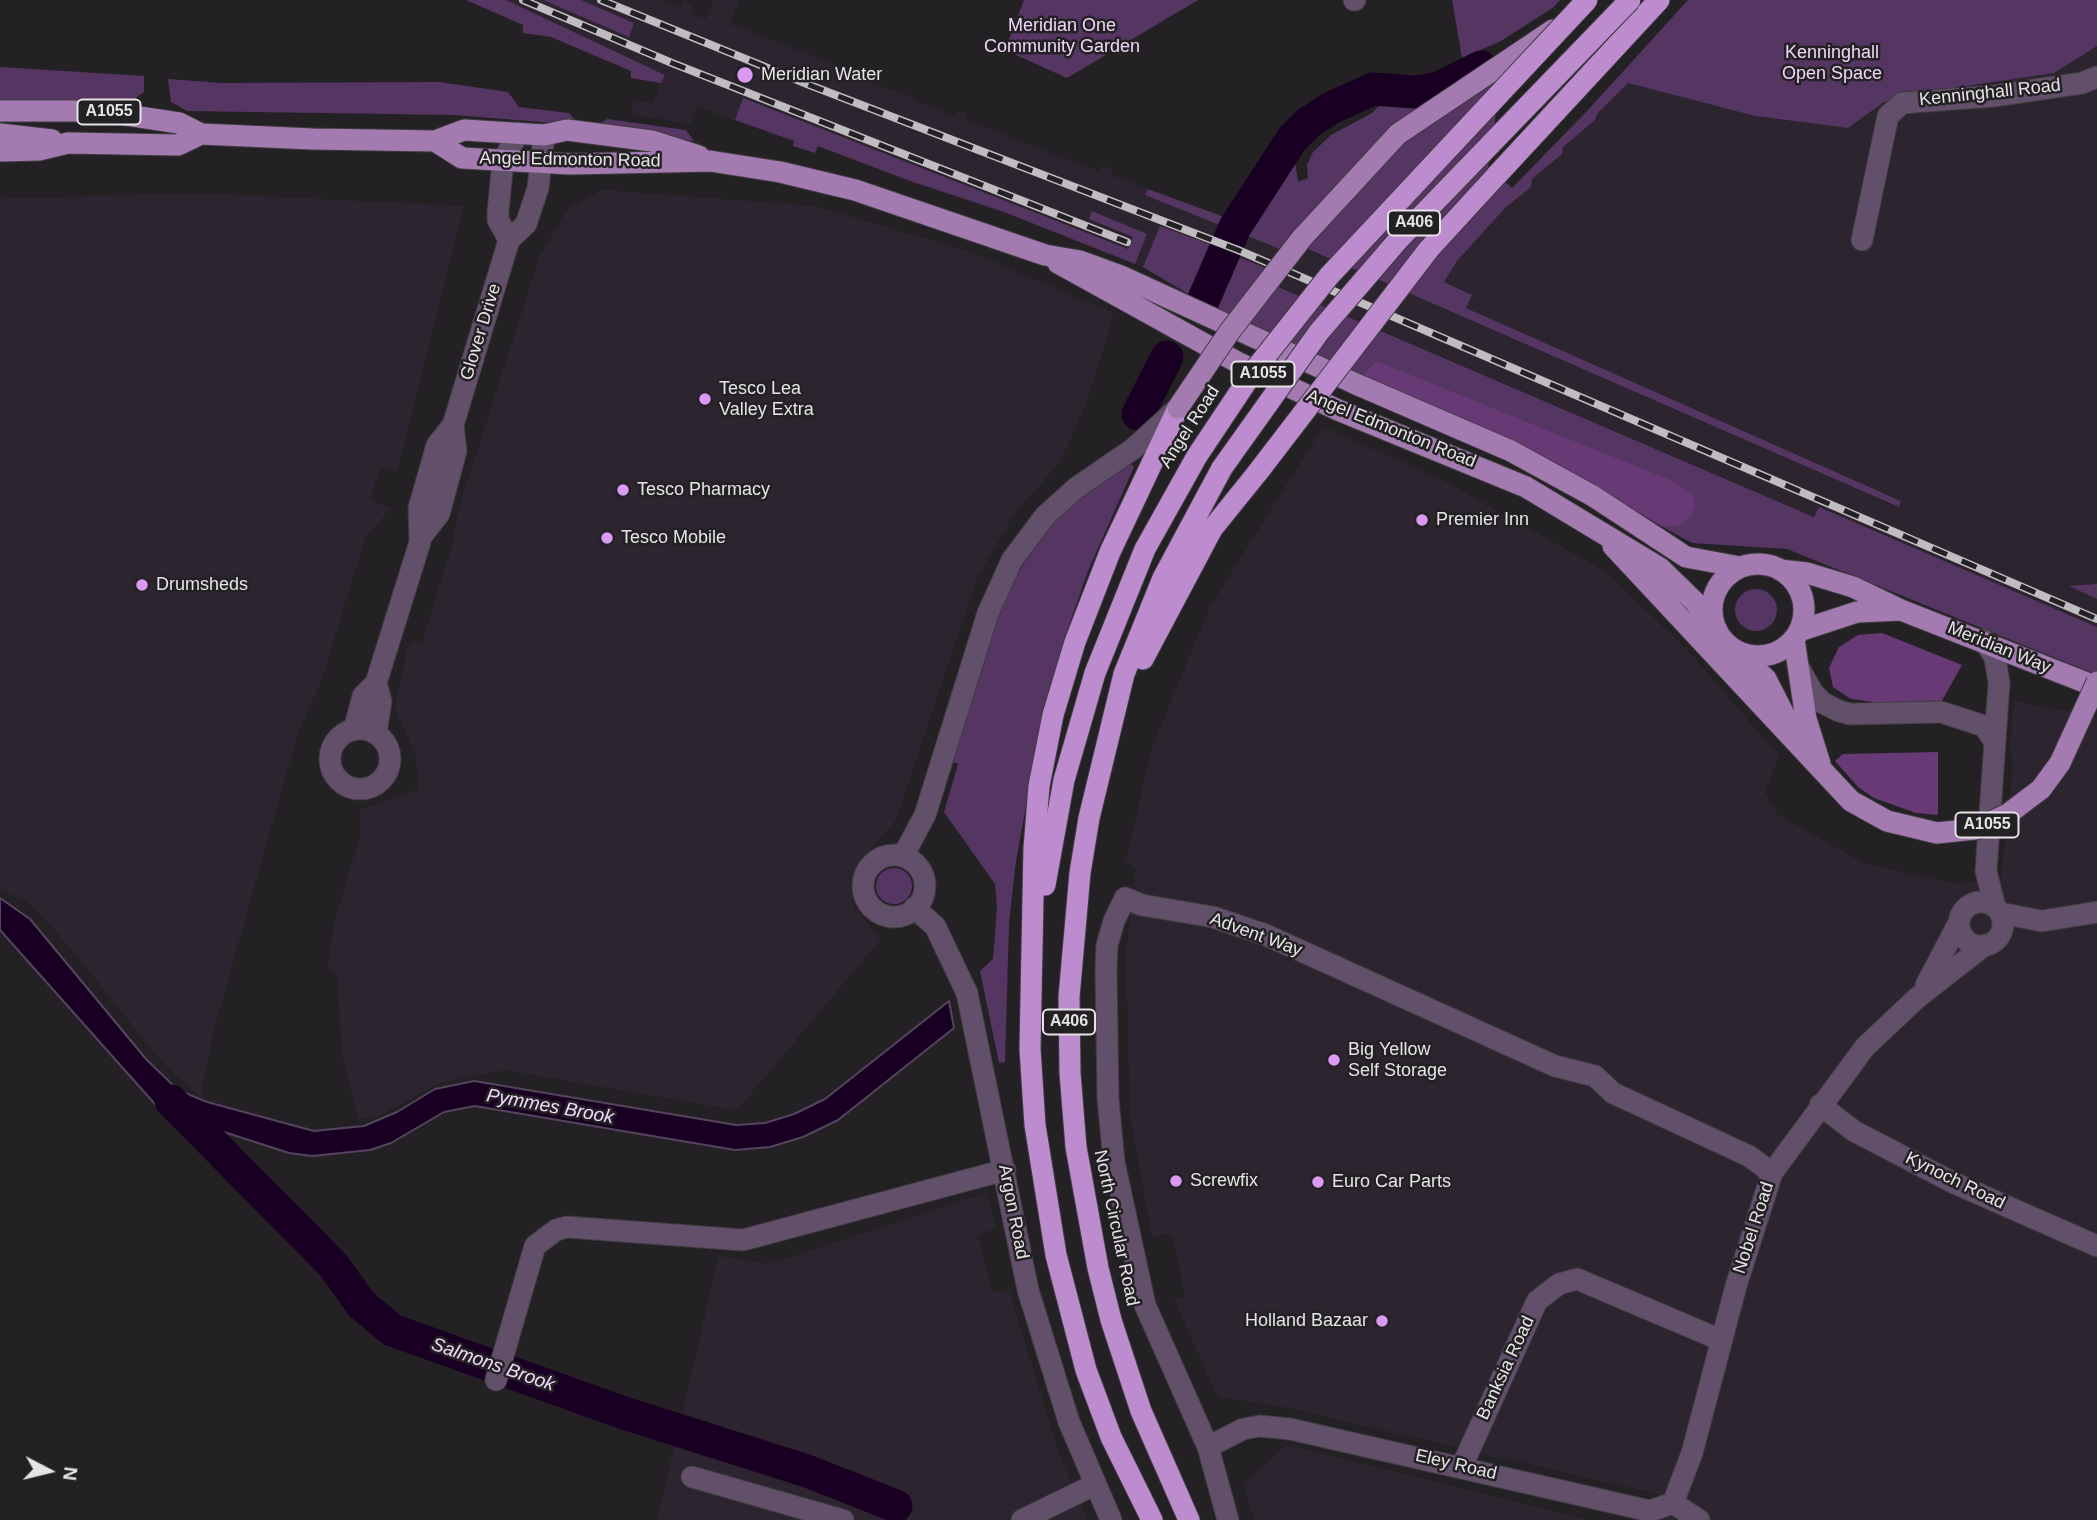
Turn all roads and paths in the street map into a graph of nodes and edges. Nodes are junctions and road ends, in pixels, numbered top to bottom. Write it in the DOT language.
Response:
graph roads {
  1 [pos="1587,0"];
  2 [pos="1595,0"];
  3 [pos="1630,0"];
  4 [pos="1659,0"];
  5 [pos="2097,77"];
  6 [pos="4,111"];
  7 [pos="518,133"];
  8 [pos="0,134"];
  9 [pos="201,134"];
  10 [pos="544,135"];
  11 [pos="435,141"];
  12 [pos="68,143"];
  13 [pos="0,151"];
  14 [pos="503,161"];
  15 [pos="710,161"];
  16 [pos="543,162"];
  17 [pos="509,240"];
  18 [pos="1862,240"];
  19 [pos="1045,255"];
  20 [pos="1178,408"];
  21 [pos="1161,430"];
  22 [pos="1600,532"];
  23 [pos="1740,567"];
  24 [pos="1780,570"];
  25 [pos="1901,610"];
  26 [pos="1717,630"];
  27 [pos="1797,635"];
  28 [pos="1984,640"];
  29 [pos="1735,650"];
  30 [pos="1797,661"];
  31 [pos="376,683"];
  32 [pos="2097,685"];
  33 [pos="1113,724"];
  34 [pos="354,730"];
  35 [pos="376,734"];
  36 [pos="1995,742"];
  37 [pos="1798,747"];
  38 [pos="1822,770"];
  39 [pos="903,856"];
  40 [pos="1986,871"];
  41 [pos="914,908"];
  42 [pos="1997,910"];
  43 [pos="2097,912"];
  44 [pos="1961,917"];
  45 [pos="1985,945"];
  46 [pos="1032,963"];
  47 [pos="1917,998"];
  48 [pos="1819,1105"];
  49 [pos="1005,1170"];
  50 [pos="1772,1173"];
  51 [pos="2097,1246"];
  52 [pos="1721,1340"];
  53 [pos="498,1373"];
  54 [pos="1208,1447"];
  55 [pos="1462,1466"];
  56 [pos="692,1478"];
  57 [pos="1094,1485"];
  58 [pos="1674,1503"];
  59 [pos="843,1520"];
  60 [pos="1022,1520"];
  61 [pos="1111,1520"];
  62 [pos="1152,1520"];
  63 [pos="1189,1520"];
  64 [pos="1228,1520"];
  65 [pos="1699,1520"];
  1 -- 46 [label="highway, Angel Road / A406, bridge"];
  2 -- 20 [label="main road, A406, bridge"];
  3 -- 33 [label="highway, A406, bridge"];
  4 -- 33 [label="highway, bridge"];
  5 -- 18 [label="street, Kenninghall Road"];
  6 -- 9 [label="main road, Angel Edmonton Road / A1055"];
  7 -- 10 [label="main road, Angel Edmonton Road / A1055"];
  7 -- 11 [label="main road, Angel Edmonton Road / A1055"];
  7 -- 14 [label="street"];
  8 -- 12 [label="main road"];
  9 -- 11 [label="main road, Angel Edmonton Road / A1055"];
  9 -- 12 [label="main road, Angel Edmonton Road / A1055"];
  10 -- 15 [label="main road, Angel Edmonton Road / A1055"];
  10 -- 16 [label="street, Glover Drive"];
  11 -- 14 [label="main road, Angel Edmonton Road / A1055"];
  12 -- 13 [label="main road, Angel Edmonton Road / A1055"];
  14 -- 16 [label="main road, Angel Edmonton Road / A1055"];
  14 -- 17 [label="street"];
  15 -- 16 [label="main road, Angel Edmonton Road / A1055"];
  15 -- 19 [label="main road, Angel Edmonton Road / A1055"];
  16 -- 17 [label="street, Glover Drive"];
  17 -- 31 [label="street, Glover Drive"];
  19 -- 22 [label="main road, Angel Edmonton Road / A1055"];
  19 -- 23 [label="main road, Angel Edmonton Road / A1055"];
  20 -- 21 [label="highway, A406"];
  21 -- 39 [label="street"];
  21 -- 46 [label="highway, A406"];
  22 -- 26 [label="main road, Angel Edmonton Road / A1055"];
  22 -- 37 [label="main road, A1055"];
  23 -- 24 [label="main road"];
  23 -- 26 [label="main road"];
  24 -- 25 [label="main road, Meridian Way / A1055"];
  24 -- 27 [label="main road"];
  25 -- 27 [label="main road, Meridian Way / A1055"];
  25 -- 28 [label="main road, Meridian Way / A1055"];
  26 -- 29 [label="main road"];
  27 -- 29 [label="main road"];
  27 -- 30 [label="main road, A1055"];
  28 -- 32 [label="main road, Meridian Way / A1055"];
  28 -- 36 [label="street, Nobel Road"];
  29 -- 37 [label="main road, A1055"];
  30 -- 36 [label="street"];
  30 -- 38 [label="main road, A1055"];
  31 -- 34 [label="street, Glover Drive"];
  31 -- 35 [label="street, Glover Drive"];
  32 -- 38 [label="main road, A1055, bridge"];
  33 -- 63 [label="highway, North Circular Road / A406"];
  34 -- 35 [label="street"];
  34 -- 35 [label="street"];
  36 -- 40 [label="street, Nobel Road"];
  37 -- 38 [label="main road, A1055"];
  39 -- 41 [label="street"];
  39 -- 41 [label="street"];
  40 -- 42 [label="street, Nobel Road"];
  40 -- 44 [label="street, Nobel Road"];
  41 -- 49 [label="street, Argon Road"];
  42 -- 43 [label="street"];
  42 -- 44 [label="street"];
  42 -- 45 [label="street, Nobel Road"];
  44 -- 45 [label="street"];
  44 -- 47 [label="street, Nobel Road"];
  45 -- 47 [label="street, Nobel Road"];
  46 -- 62 [label="highway, A406"];
  47 -- 48 [label="street, Nobel Road"];
  48 -- 50 [label="street, Nobel Road"];
  48 -- 51 [label="street, Kynoch Road"];
  49 -- 53 [label="street"];
  49 -- 57 [label="street, Argon Road"];
  50 -- 52 [label="street, Nobel Road"];
  50 -- 54 [label="street, Advent Way"];
  52 -- 55 [label="street, Banksia Road"];
  52 -- 58 [label="street, Nobel Road"];
  54 -- 55 [label="street, Eley Road"];
  54 -- 64 [label="street, Advent Way"];
  55 -- 58 [label="street, Eley Road"];
  56 -- 59 [label="street"];
  57 -- 60 [label="street"];
  57 -- 61 [label="street, Argon Road"];
  58 -- 65 [label="street"];
}
